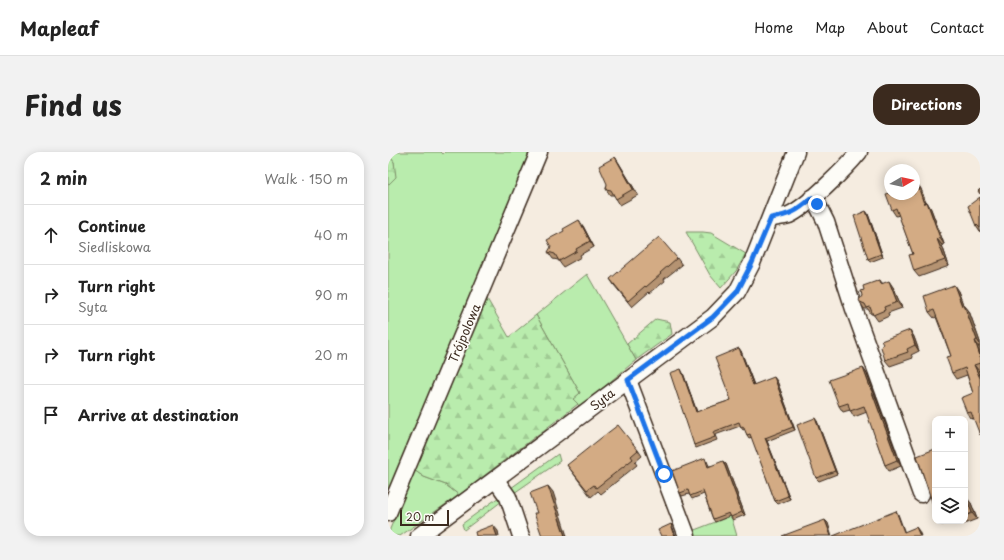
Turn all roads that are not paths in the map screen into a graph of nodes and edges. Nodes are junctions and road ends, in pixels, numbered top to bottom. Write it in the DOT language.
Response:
graph roads {
  1 [pos="539,152"];
  2 [pos="796,152"];
  3 [pos="859,152"];
  4 [pos="812,198"];
  5 [pos="771,218"];
  6 [pos="628,380"];
  7 [pos="496,480"];
  8 [pos="921,494"];
  9 [pos="388,513"];
  10 [pos="419,536"];
  11 [pos="522,536"];
  12 [pos="687,536"];
  1 -- 9 [label="street, Trójpolowa"];
  2 -- 5 [label="street, Syta"];
  3 -- 4 [label="street"];
  4 -- 5 [label="street"];
  4 -- 8 [label="street"];
  5 -- 6 [label="street, Syta"];
  6 -- 7 [label="street, Syta"];
  6 -- 12 [label="street"];
  7 -- 10 [label="street, Syta"];
  7 -- 11 [label="street"];
}
